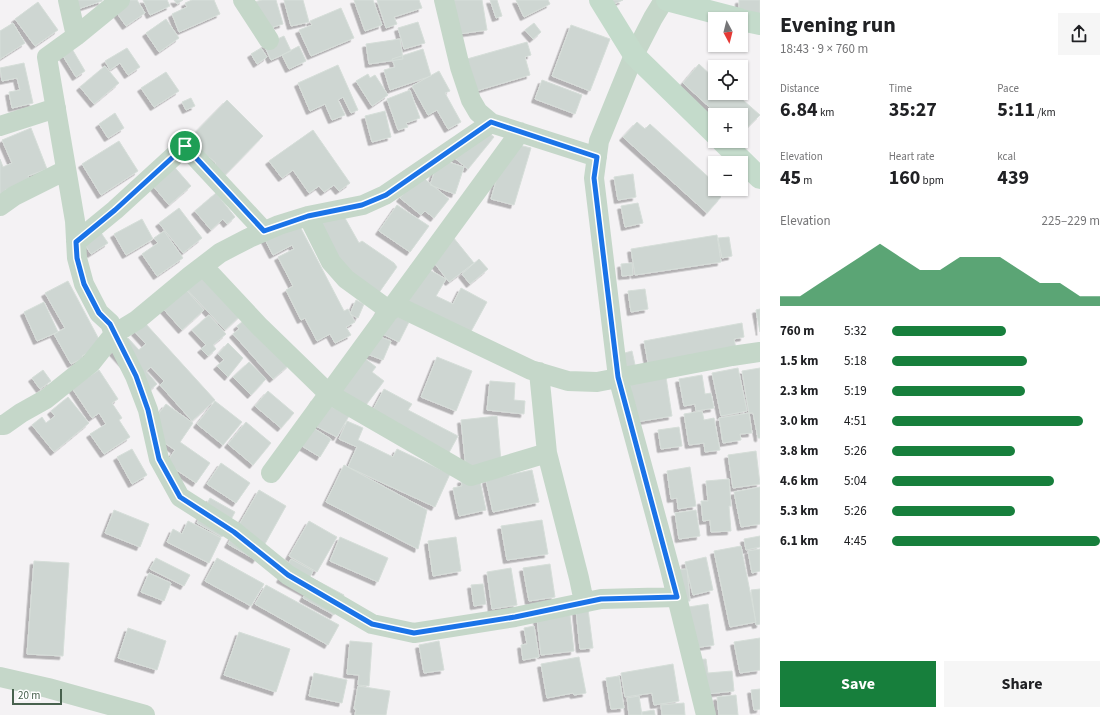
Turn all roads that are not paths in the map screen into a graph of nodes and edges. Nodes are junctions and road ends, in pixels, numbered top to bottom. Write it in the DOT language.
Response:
graph roads {
  1 [pos="68,0"];
  2 [pos="120,0"];
  3 [pos="243,0"];
  4 [pos="444,0"];
  5 [pos="600,0"];
  6 [pos="665,0"];
  7 [pos="712,12"];
  8 [pos="748,21"];
  9 [pos="760,24"];
  10 [pos="76,36"];
  11 [pos="269,40"];
  12 [pos="634,55"];
  13 [pos="56,108"];
  14 [pos="491,122"];
  15 [pos="0,126"];
  16 [pos="708,127"];
  17 [pos="520,132"];
  18 [pos="729,148"];
  19 [pos="597,157"];
  20 [pos="66,170"];
  21 [pos="760,178"];
  22 [pos="0,206"];
  23 [pos="308,216"];
  24 [pos="264,231"];
  25 [pos="76,242"];
  26 [pos="203,266"];
  27 [pos="392,308"];
  28 [pos="114,334"];
  29 [pos="760,352"];
  30 [pos="540,372"];
  31 [pos="618,377"];
  32 [pos="329,394"];
  33 [pos="0,425"];
  34 [pos="547,453"];
  35 [pos="271,473"];
  36 [pos="677,597"];
  37 [pos="584,602"];
  38 [pos="0,677"];
  39 [pos="145,715"];
  40 [pos="706,715"];
  1 -- 10 [label="street"];
  2 -- 10 [label="street"];
  3 -- 11 [label="street"];
  4 -- 14 [label="street"];
  5 -- 12 [label="street"];
  6 -- 7 [label="street"];
  6 -- 12 [label="street"];
  8 -- 9 [label="street"];
  10 -- 13 [label="street"];
  12 -- 16 [label="street"];
  12 -- 19 [label="street"];
  13 -- 15 [label="street"];
  13 -- 20 [label="street"];
  14 -- 17 [label="street"];
  14 -- 23 [label="street"];
  17 -- 19 [label="street"];
  17 -- 27 [label="street"];
  18 -- 21 [label="street"];
  19 -- 31 [label="street"];
  20 -- 22 [label="street"];
  20 -- 25 [label="street"];
  23 -- 24 [label="street"];
  23 -- 27 [label="street"];
  24 -- 25 [label="street"];
  24 -- 26 [label="street"];
  25 -- 28 [label="street"];
  26 -- 28 [label="street"];
  26 -- 32 [label="street"];
  27 -- 30 [label="street"];
  27 -- 32 [label="street"];
  28 -- 33 [label="street"];
  28 -- 37 [label="street"];
  29 -- 31 [label="street"];
  30 -- 31 [label="street"];
  30 -- 34 [label="street"];
  31 -- 36 [label="street"];
  32 -- 34 [label="street"];
  32 -- 35 [label="street"];
  34 -- 37 [label="street"];
  36 -- 37 [label="street"];
  36 -- 40 [label="street"];
  38 -- 39 [label="street"];
}
